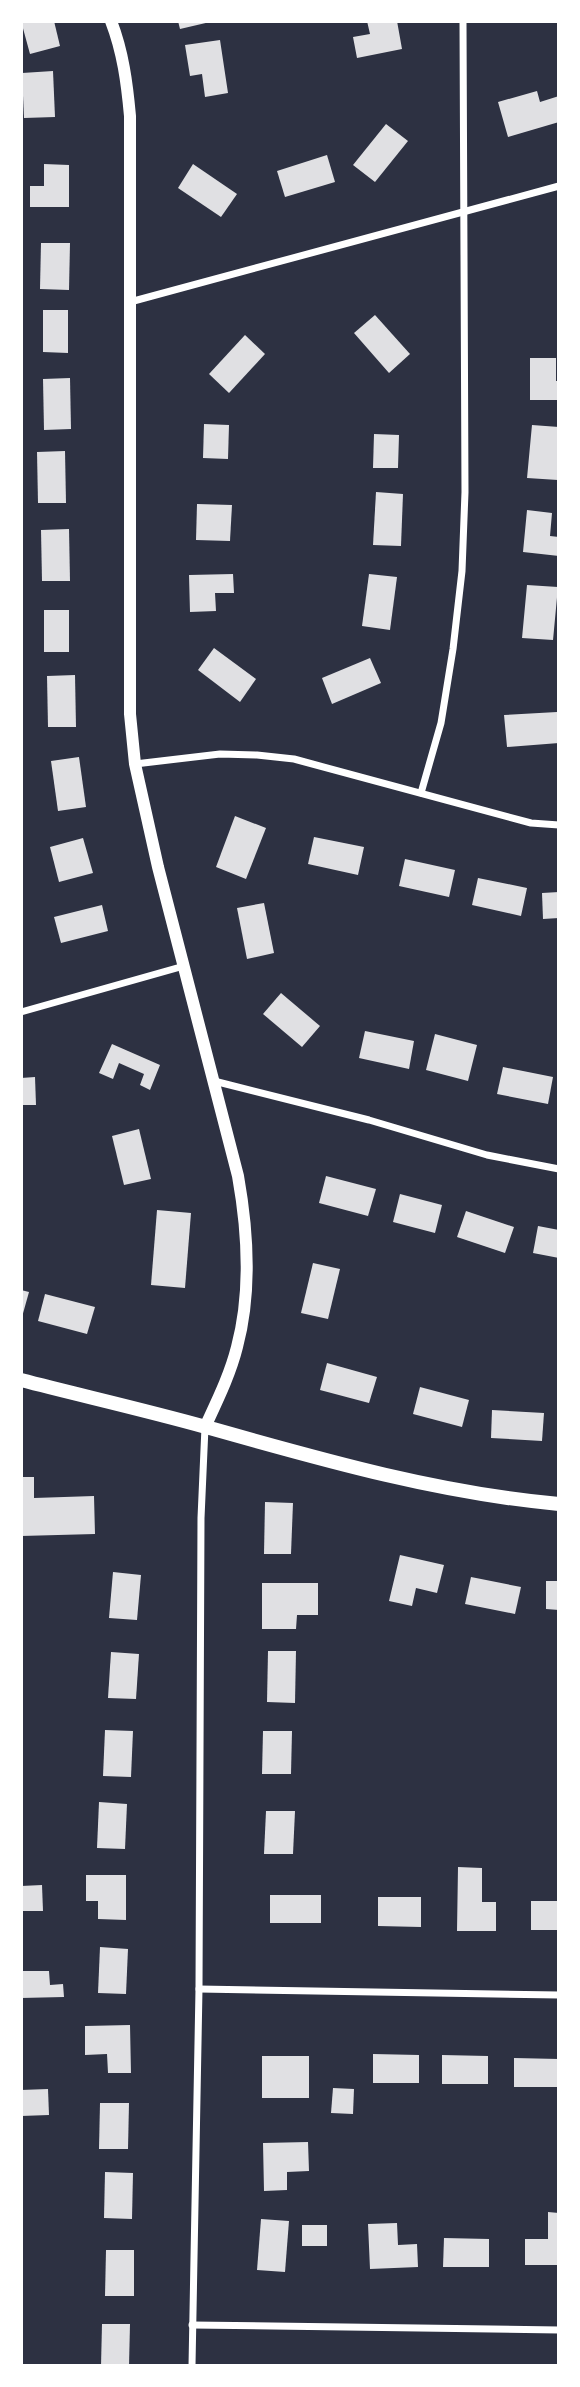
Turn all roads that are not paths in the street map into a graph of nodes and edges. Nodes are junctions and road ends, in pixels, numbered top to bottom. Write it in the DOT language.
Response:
graph roads {
  1 [pos="111,21"];
  2 [pos="463,21"];
  3 [pos="559,186"];
  4 [pos="464,211"];
  5 [pos="130,302"];
  6 [pos="135,764"];
  7 [pos="421,793"];
  8 [pos="559,825"];
  9 [pos="184,965"];
  10 [pos="21,1012"];
  11 [pos="214,1081"];
  12 [pos="559,1169"];
  13 [pos="21,1380"];
  14 [pos="205,1427"];
  15 [pos="559,1504"];
  16 [pos="199,1989"];
  17 [pos="559,1995"];
  18 [pos="192,2325"];
  19 [pos="559,2330"];
  20 [pos="192,2366"];
  1 -- 5 [label="street"];
  2 -- 4 [label="street"];
  3 -- 4 [label="street"];
  4 -- 5 [label="street"];
  4 -- 7 [label="street"];
  5 -- 6 [label="street"];
  6 -- 7 [label="street"];
  6 -- 9 [label="street"];
  7 -- 8 [label="street"];
  9 -- 10 [label="street"];
  9 -- 11 [label="street"];
  11 -- 12 [label="street"];
  11 -- 14 [label="street"];
  13 -- 14 [label="main road"];
  14 -- 15 [label="main road"];
  14 -- 16 [label="street"];
  16 -- 17 [label="street"];
  16 -- 18 [label="street"];
  18 -- 19 [label="street"];
  18 -- 20 [label="street"];
}
